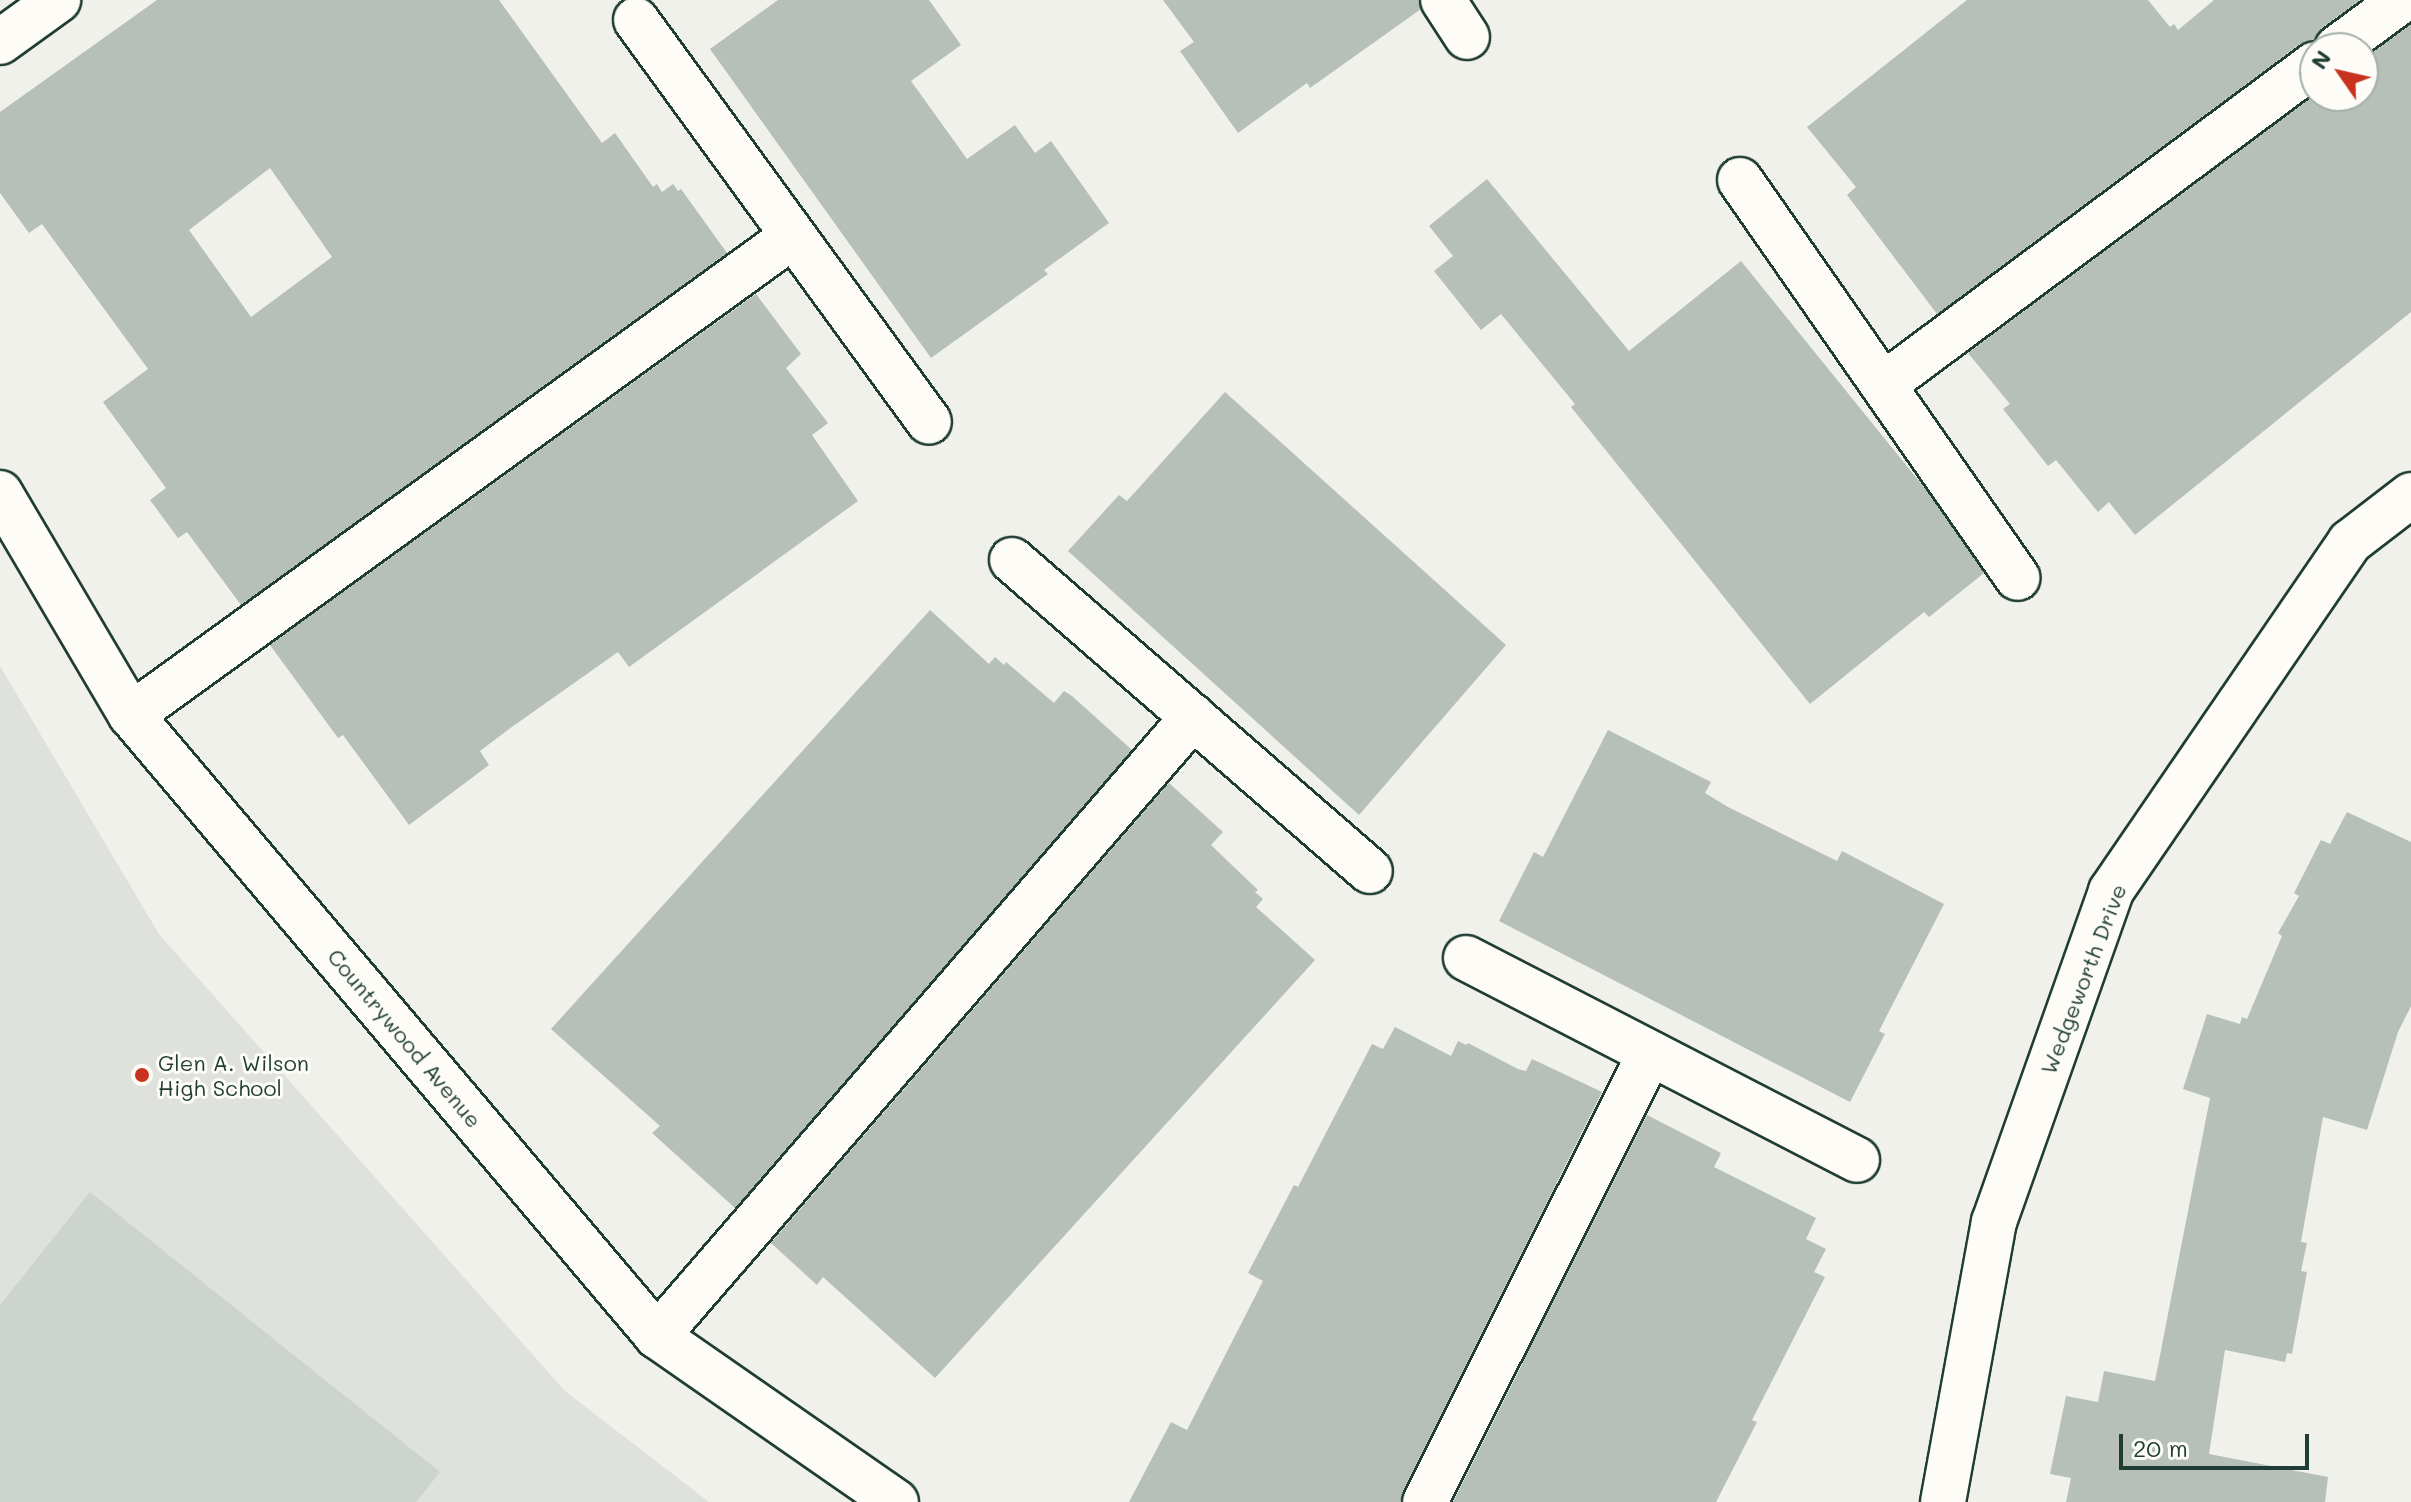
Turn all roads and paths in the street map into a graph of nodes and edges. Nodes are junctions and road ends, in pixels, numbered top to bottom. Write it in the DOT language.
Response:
graph roads {
  1 [pos="58,0"];
  2 [pos="1443,0"];
  3 [pos="2402,0"];
  4 [pos="636,20"];
  5 [pos="2359,32"];
  6 [pos="1467,37"];
  7 [pos="0,42"];
  8 [pos="2299,76"];
  9 [pos="1740,180"];
  10 [pos="793,236"];
  11 [pos="1883,385"];
  12 [pos="929,422"];
  13 [pos="0,493"];
  14 [pos="2411,495"];
  15 [pos="1012,560"];
  16 [pos="2018,578"];
  17 [pos="131,715"];
  18 [pos="1193,717"];
  19 [pos="1370,871"];
  20 [pos="1466,958"];
  21 [pos="1650,1053"];
  22 [pos="1857,1160"];
  23 [pos="657,1336"];
  24 [pos="896,1502"];
  25 [pos="1425,1502"];
  26 [pos="1943,1502"];
  1 -- 7 [label="street"];
  2 -- 6 [label="street"];
  3 -- 5 [label="street"];
  4 -- 10 [label="street"];
  8 -- 11 [label="street"];
  9 -- 11 [label="street"];
  10 -- 12 [label="street"];
  10 -- 17 [label="street"];
  11 -- 16 [label="street"];
  13 -- 17 [label="street, Countrywood Avenue"];
  14 -- 26 [label="street, Wedgeworth Drive"];
  15 -- 18 [label="street"];
  17 -- 23 [label="street, Countrywood Avenue"];
  18 -- 19 [label="street"];
  18 -- 23 [label="street"];
  20 -- 21 [label="street"];
  21 -- 22 [label="street"];
  21 -- 25 [label="street"];
  23 -- 24 [label="street, Countrywood Avenue"];
}
